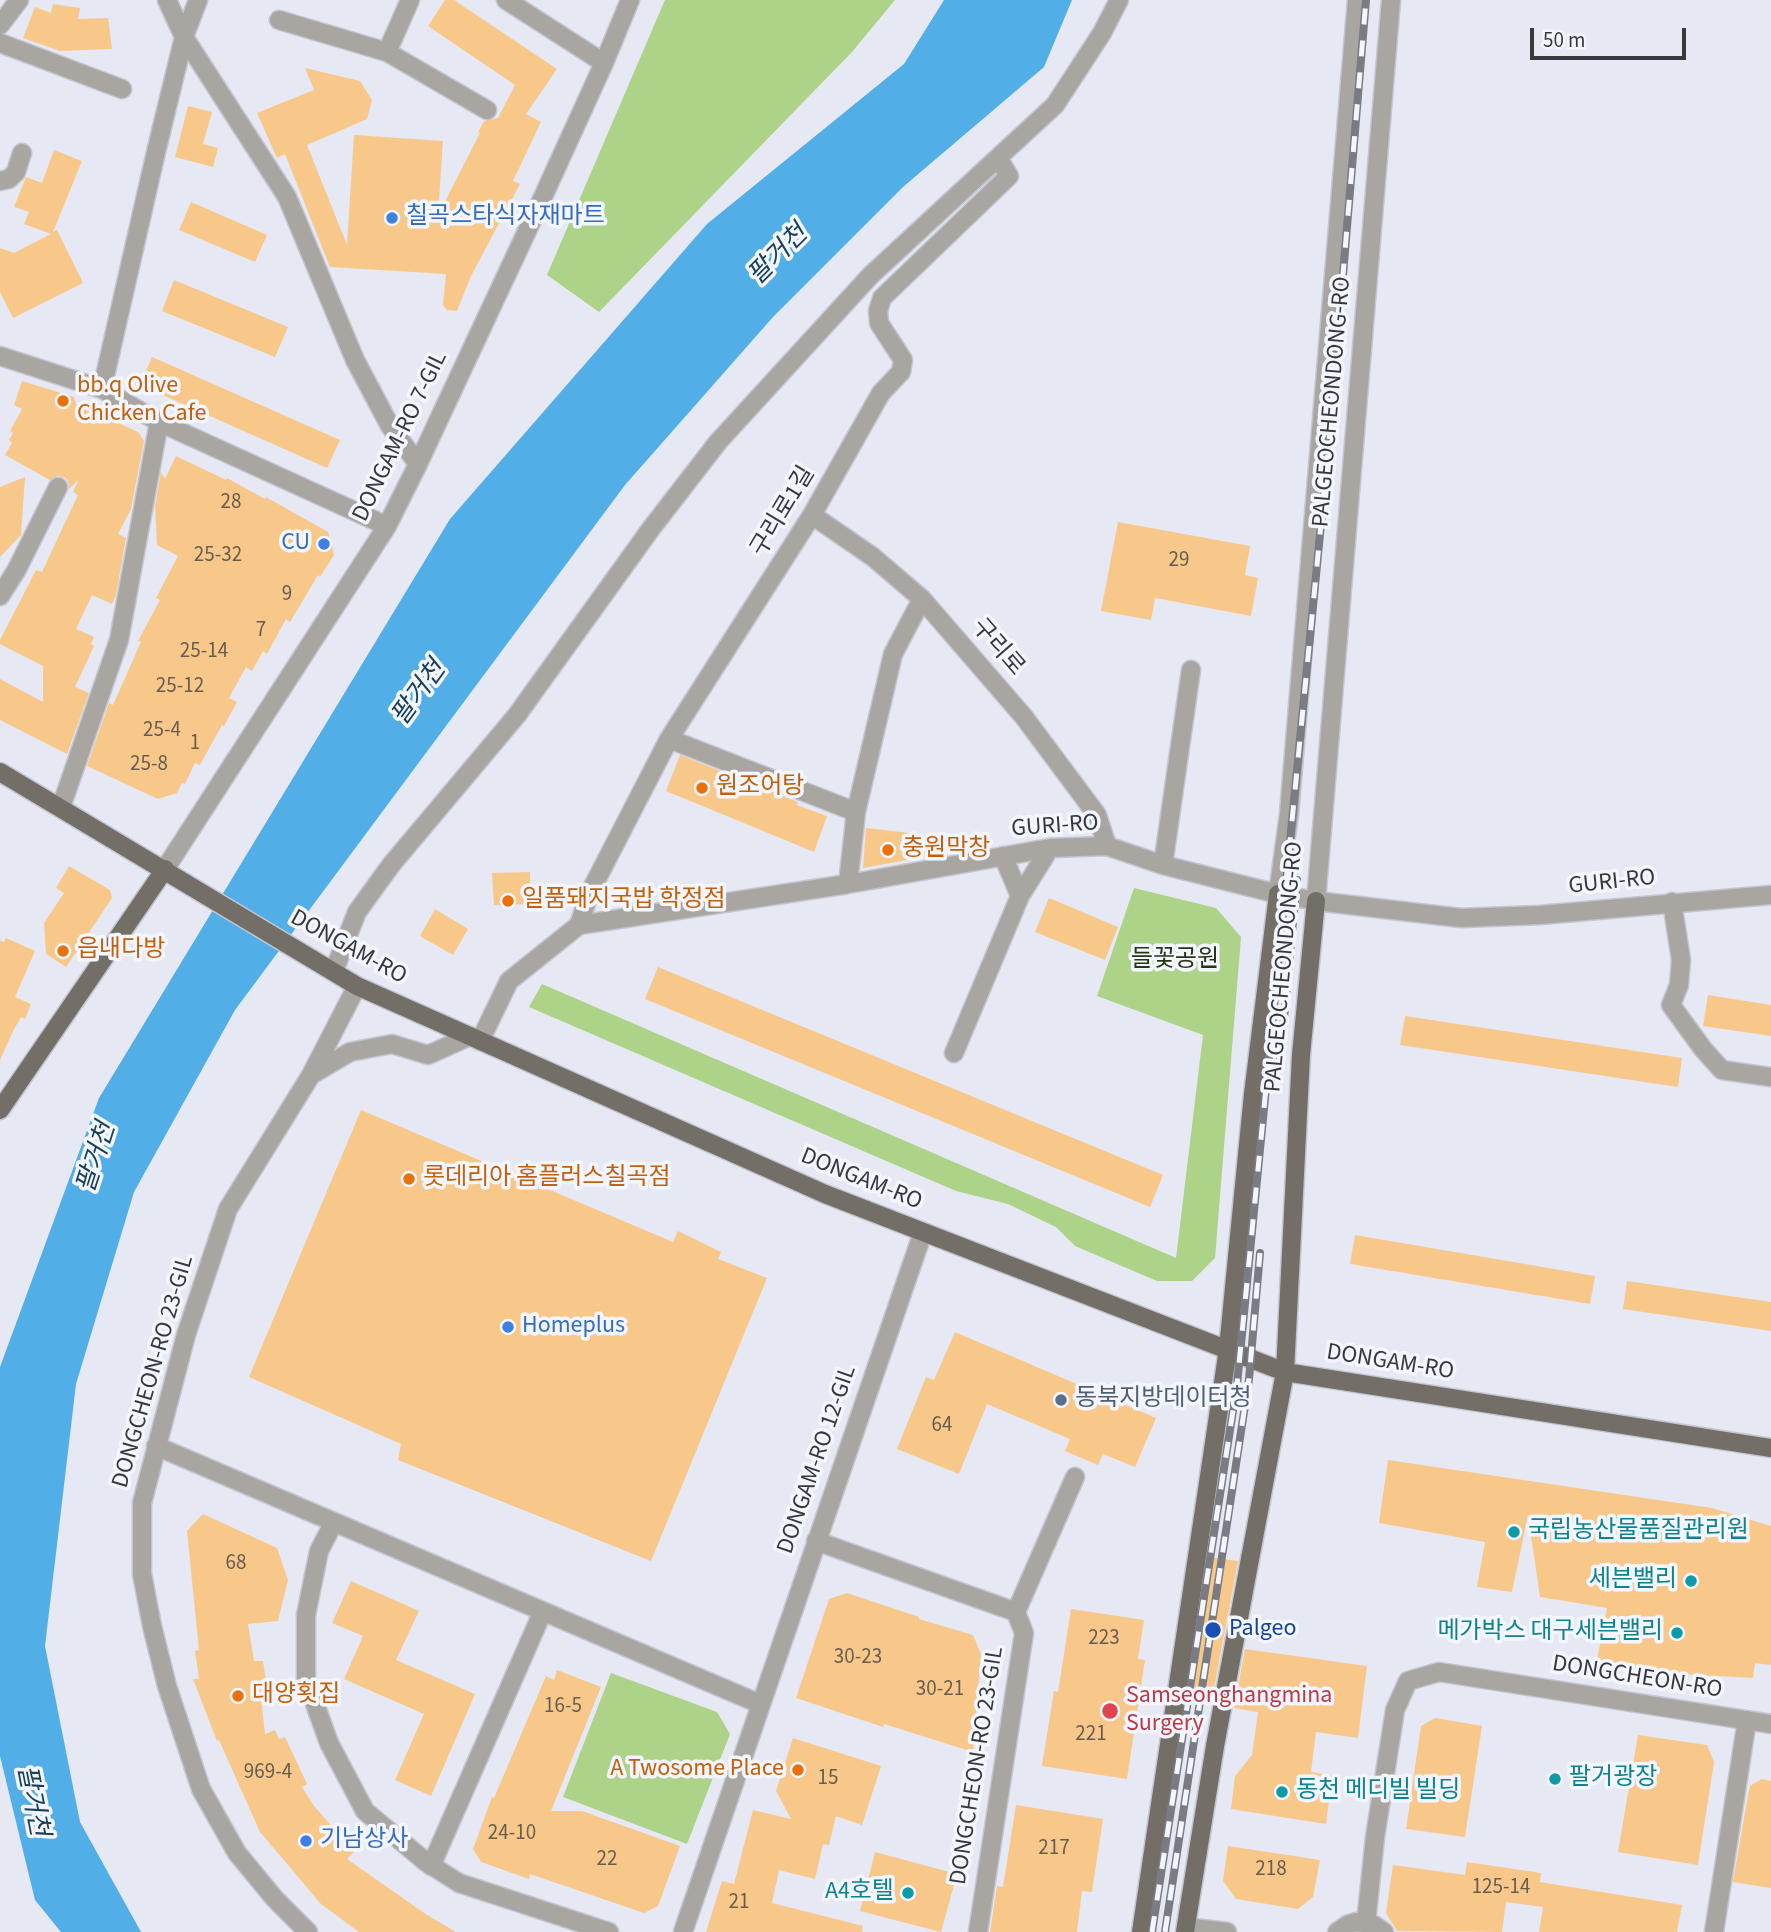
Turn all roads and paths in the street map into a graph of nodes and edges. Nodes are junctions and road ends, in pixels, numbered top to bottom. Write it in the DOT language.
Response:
graph roads {
  1 [pos="19,0"];
  2 [pos="167,0"];
  3 [pos="198,0"];
  4 [pos="411,0"];
  5 [pos="506,0"];
  6 [pos="630,0"];
  7 [pos="1119,0"];
  8 [pos="1356,0"];
  9 [pos="1391,0"];
  10 [pos="279,20"];
  11 [pos="0,25"];
  12 [pos="184,37"];
  13 [pos="0,43"];
  14 [pos="387,52"];
  15 [pos="604,63"];
  16 [pos="122,89"];
  17 [pos="486,110"];
  18 [pos="22,153"];
  19 [pos="998,158"];
  20 [pos="0,181"];
  21 [pos="0,356"];
  22 [pos="102,389"];
  23 [pos="159,422"];
  24 [pos="418,464"];
  25 [pos="58,487"];
  26 [pos="813,515"];
  27 [pos="387,526"];
  28 [pos="0,596"];
  29 [pos="922,599"];
  30 [pos="1191,670"];
  31 [pos="668,739"];
  32 [pos="0,772"];
  33 [pos="61,807"];
  34 [pos="856,812"];
  35 [pos="1107,846"];
  36 [pos="1049,848"];
  37 [pos="1003,856"];
  38 [pos="1163,864"];
  39 [pos="165,869"];
  40 [pos="848,884"];
  41 [pos="1278,894"];
  42 [pos="1771,895"];
  43 [pos="1020,896"];
  44 [pos="1316,901"];
  45 [pos="1671,902"];
  46 [pos="579,925"];
  47 [pos="334,971"];
  48 [pos="357,986"];
  49 [pos="475,1038"];
  50 [pos="954,1053"];
  51 [pos="311,1075"];
  52 [pos="1771,1077"];
  53 [pos="0,1110"];
  54 [pos="923,1232"];
  55 [pos="1228,1349"];
  56 [pos="1285,1372"];
  57 [pos="156,1446"];
  58 [pos="1771,1448"];
  59 [pos="1075,1477"];
  60 [pos="334,1522"];
  61 [pos="816,1541"];
  62 [pos="543,1611"];
  63 [pos="1016,1612"];
  64 [pos="760,1704"];
  65 [pos="1747,1720"];
  66 [pos="1771,1724"];
  67 [pos="431,1866"];
  68 [pos="1366,1923"];
  69 [pos="1185,1929"];
  70 [pos="308,1932"];
  71 [pos="609,1932"];
  72 [pos="683,1932"];
  73 [pos="978,1932"];
  74 [pos="1141,1932"];
  75 [pos="1227,1932"];
  76 [pos="1337,1932"];
  77 [pos="1384,1932"];
  78 [pos="1714,1932"];
  1 -- 11 [label="street"];
  2 -- 12 [label="street"];
  3 -- 12 [label="street"];
  4 -- 14 [label="street"];
  5 -- 15 [label="street"];
  6 -- 15 [label="street, DONGAM-RO 7-GIL"];
  7 -- 19 [label="street"];
  8 -- 41 [label="street, PALGEOCHEONDONG-RO"];
  9 -- 44 [label="street, PALGEOCHEONDONG-RO"];
  10 -- 14 [label="street"];
  12 -- 22 [label="street"];
  12 -- 24 [label="street"];
  13 -- 16 [label="street"];
  14 -- 17 [label="street"];
  15 -- 24 [label="street, DONGAM-RO 7-GIL"];
  18 -- 20 [label="street"];
  19 -- 26 [label="street, 구리로1길"];
  19 -- 47 [label="street"];
  21 -- 22 [label="street"];
  22 -- 23 [label="street"];
  23 -- 27 [label="street"];
  23 -- 33 [label="street"];
  24 -- 27 [label="street, DONGAM-RO 7-GIL"];
  25 -- 28 [label="street"];
  26 -- 29 [label="street, 구리로"];
  26 -- 31 [label="street, 구리로1길"];
  27 -- 39 [label="street, DONGAM-RO 7-GIL"];
  29 -- 34 [label="street"];
  29 -- 35 [label="street, 구리로"];
  30 -- 38 [label="street"];
  31 -- 34 [label="street"];
  31 -- 46 [label="street, 구리로1길"];
  32 -- 33 [label="main road, DONGAM-RO"];
  33 -- 39 [label="main road, DONGAM-RO"];
  34 -- 40 [label="street"];
  35 -- 36 [label="street, GURI-RO"];
  35 -- 38 [label="street, GURI-RO"];
  36 -- 37 [label="street, GURI-RO"];
  36 -- 43 [label="street"];
  37 -- 40 [label="street, GURI-RO"];
  37 -- 43 [label="street"];
  38 -- 41 [label="street, GURI-RO"];
  39 -- 47 [label="main road, DONGAM-RO"];
  39 -- 53 [label="main road"];
  40 -- 46 [label="street, GURI-RO"];
  41 -- 44 [label="street, GURI-RO"];
  41 -- 55 [label="main road, PALGEOCHEONDONG-RO"];
  42 -- 45 [label="street, GURI-RO"];
  43 -- 50 [label="street"];
  44 -- 45 [label="street, GURI-RO"];
  44 -- 56 [label="main road, PALGEOCHEONDONG-RO"];
  45 -- 52 [label="street"];
  46 -- 49 [label="street, GURI-RO"];
  47 -- 48 [label="main road, DONGAM-RO"];
  48 -- 49 [label="main road, DONGAM-RO"];
  48 -- 51 [label="street, DONGCHEON-RO 23-GIL"];
  49 -- 51 [label="street"];
  49 -- 54 [label="main road, DONGAM-RO"];
  51 -- 57 [label="street, DONGCHEON-RO 23-GIL"];
  54 -- 55 [label="main road, DONGAM-RO"];
  54 -- 61 [label="street, DONGAM-RO 12-GIL"];
  55 -- 56 [label="main road, DONGAM-RO"];
  55 -- 74 [label="main road, PALGEOCHEONDONG-RO"];
  56 -- 58 [label="main road, DONGAM-RO"];
  56 -- 69 [label="main road, PALGEOCHEONDONG-RO"];
  57 -- 60 [label="street"];
  57 -- 70 [label="street, DONGCHEON-RO 23-GIL"];
  59 -- 63 [label="street"];
  60 -- 62 [label="street"];
  60 -- 67 [label="street"];
  61 -- 63 [label="street"];
  61 -- 64 [label="street, DONGAM-RO 12-GIL"];
  62 -- 64 [label="street"];
  62 -- 67 [label="street"];
  63 -- 73 [label="street, DONGCHEON-RO 23-GIL"];
  64 -- 72 [label="street, DONGAM-RO 12-GIL"];
  65 -- 66 [label="street, DONGCHEON-RO"];
  65 -- 68 [label="street, DONGCHEON-RO"];
  65 -- 78 [label="street"];
  67 -- 71 [label="street"];
  68 -- 76 [label="street"];
  68 -- 77 [label="street"];
  69 -- 75 [label="street"];
}
